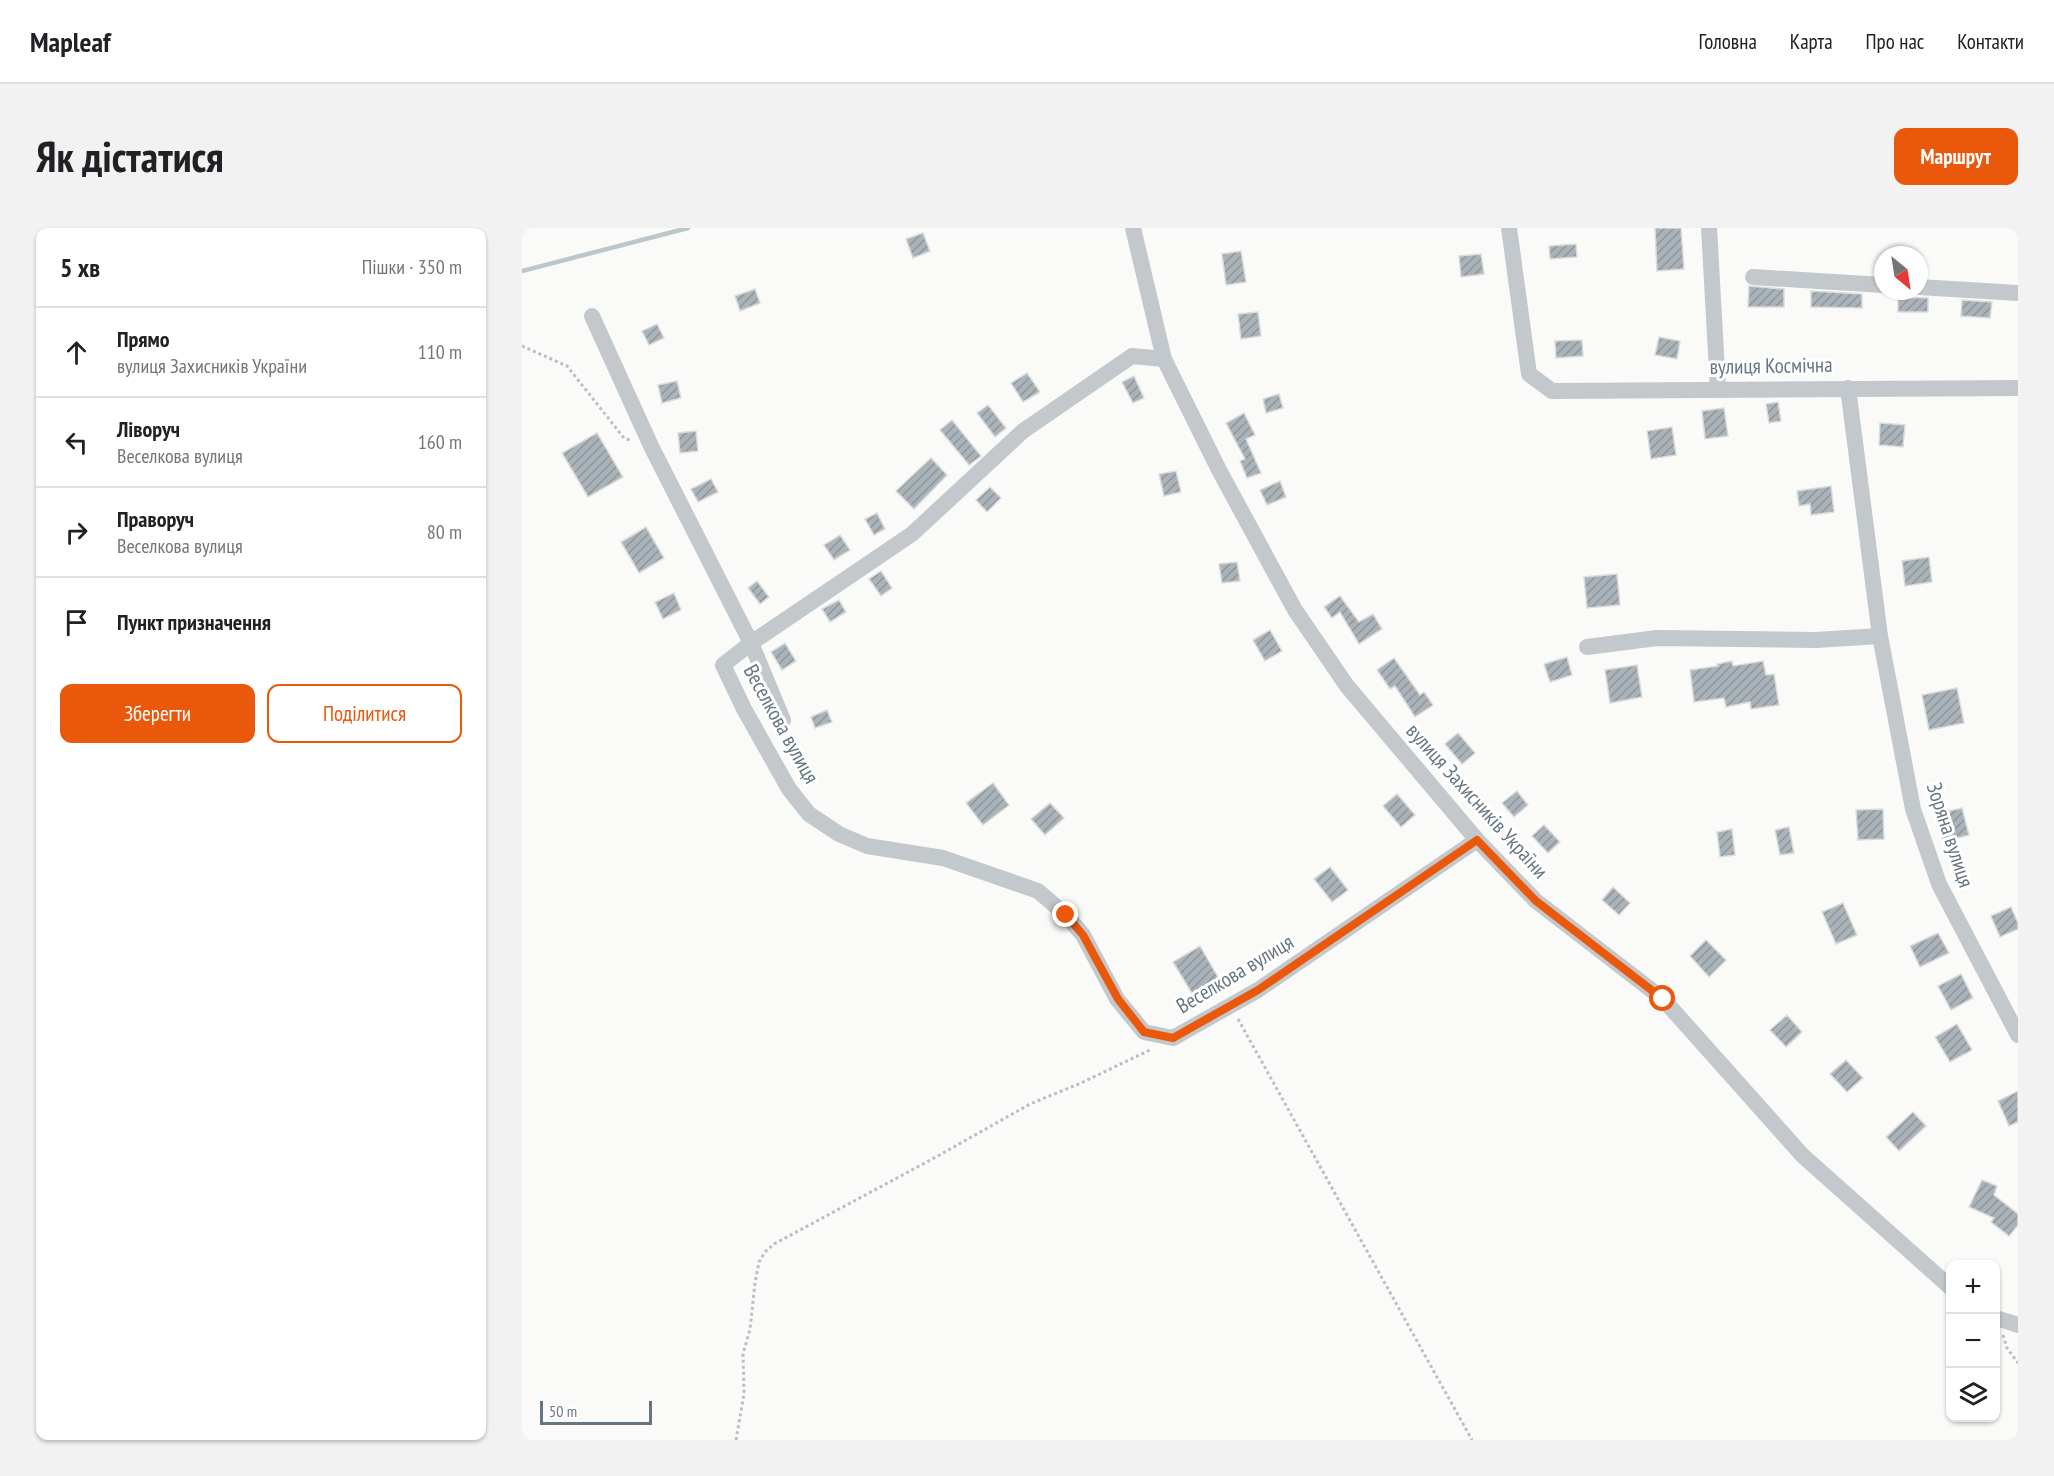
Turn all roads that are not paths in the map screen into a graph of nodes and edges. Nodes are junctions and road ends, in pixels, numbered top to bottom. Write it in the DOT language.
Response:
graph roads {
  1 [pos="1133,228"];
  2 [pos="1509,228"];
  3 [pos="1709,228"];
  4 [pos="1753,277"];
  5 [pos="1874,284"];
  6 [pos="1928,288"];
  7 [pos="2018,293"];
  8 [pos="592,316"];
  9 [pos="1164,358"];
  10 [pos="1848,388"];
  11 [pos="2018,388"];
  12 [pos="1718,389"];
  13 [pos="1880,636"];
  14 [pos="751,643"];
  15 [pos="1587,647"];
  16 [pos="783,720"];
  17 [pos="1477,840"];
  18 [pos="2018,1035"];
  19 [pos="1946,1283"];
  20 [pos="2000,1320"];
  21 [pos="2018,1325"];
  1 -- 9 [label="street, вулиця Захисників України"];
  2 -- 12 [label="street, вулиця Космічна"];
  3 -- 12 [label="street"];
  4 -- 5 [label="street"];
  6 -- 7 [label="street"];
  8 -- 14 [label="street, Веселкова вулиця"];
  9 -- 14 [label="street, Веселкова вулиця"];
  9 -- 17 [label="street, вулиця Захисників України"];
  10 -- 11 [label="street, вулиця Космічна"];
  10 -- 12 [label="street, вулиця Космічна"];
  10 -- 13 [label="street, Зоряна вулиця"];
  13 -- 15 [label="street"];
  13 -- 18 [label="street, Зоряна вулиця"];
  14 -- 16 [label="street"];
  14 -- 17 [label="street, Веселкова вулиця"];
  17 -- 19 [label="street, вулиця Захисників України"];
  20 -- 21 [label="street"];
}
